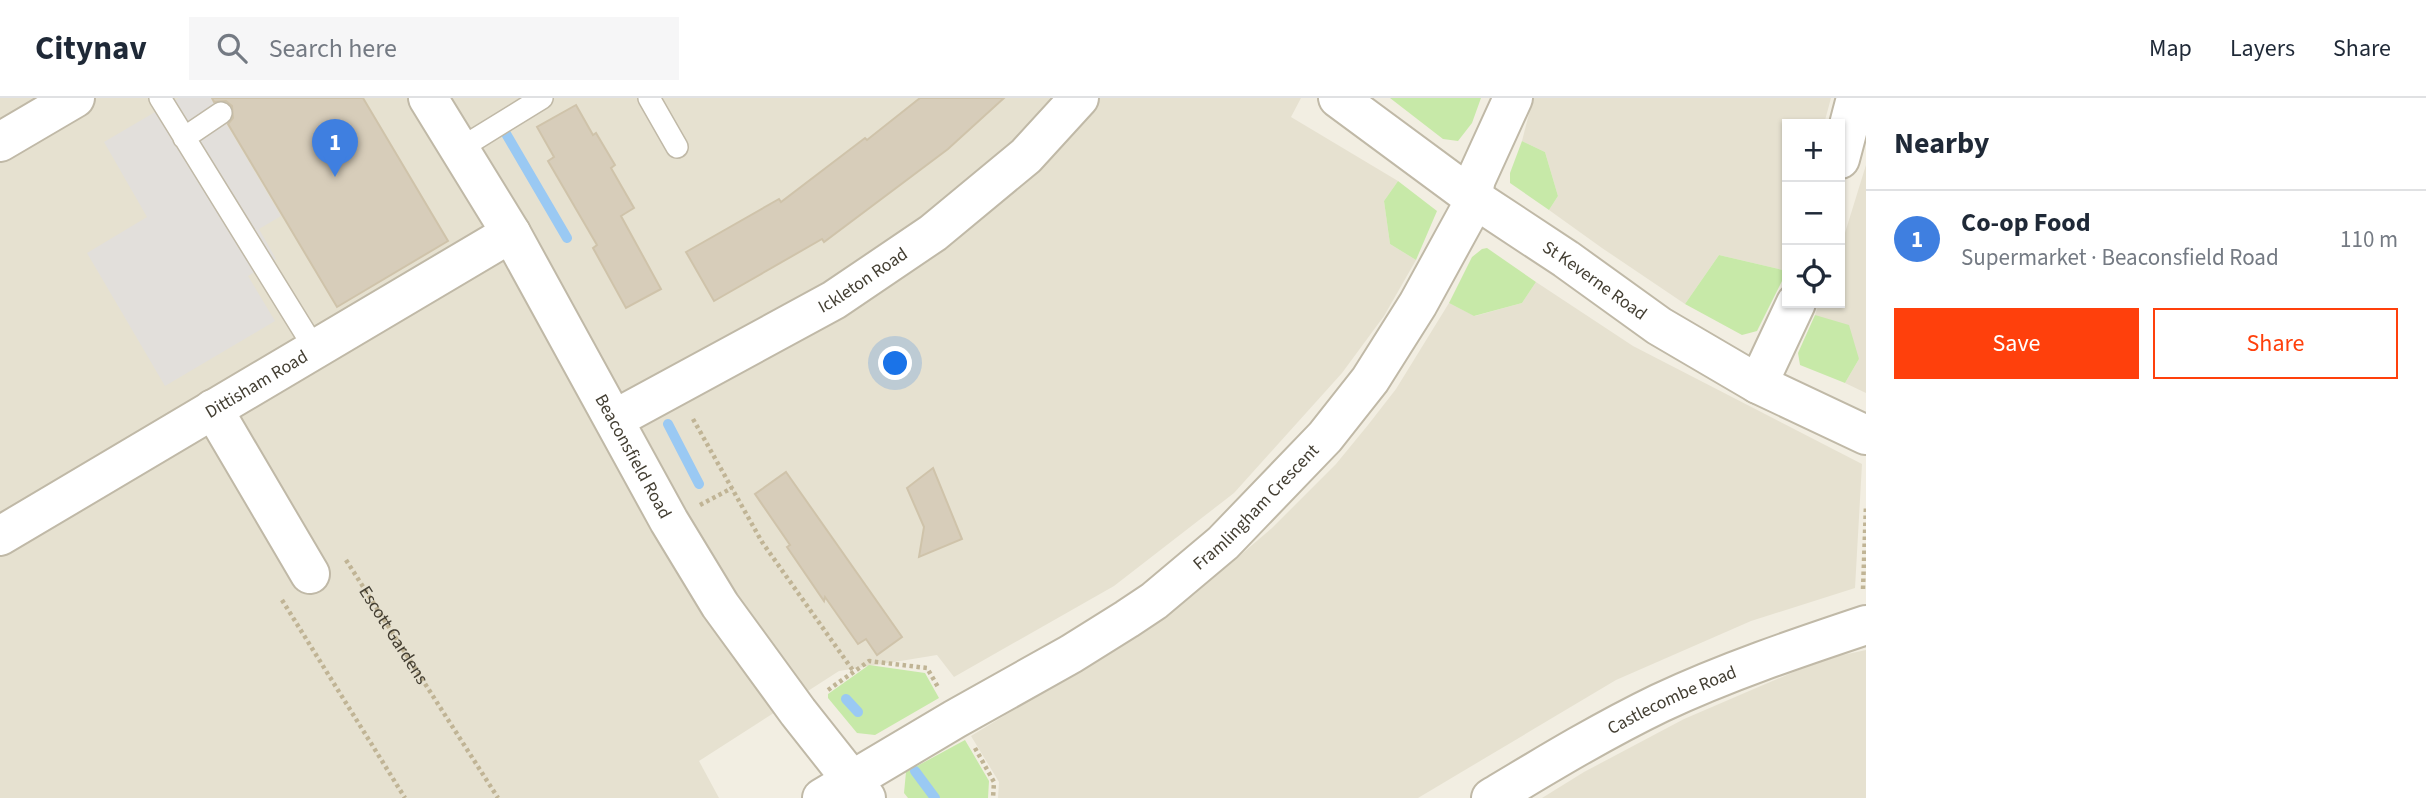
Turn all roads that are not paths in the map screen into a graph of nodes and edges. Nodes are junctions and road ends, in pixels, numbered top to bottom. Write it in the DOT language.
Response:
graph roads {
  1 [pos="75,98"];
  2 [pos="160,98"];
  3 [pos="428,98"];
  4 [pos="542,98"];
  5 [pos="649,98"];
  6 [pos="1079,98"];
  7 [pos="1338,98"];
  8 [pos="1513,98"];
  9 [pos="1856,98"];
  10 [pos="221,113"];
  11 [pos="184,138"];
  12 [pos="1845,140"];
  13 [pos="0,142"];
  14 [pos="677,147"];
  15 [pos="461,148"];
  16 [pos="1472,197"];
  17 [pos="511,233"];
  18 [pos="1794,308"];
  19 [pos="315,349"];
  20 [pos="1758,384"];
  21 [pos="213,409"];
  22 [pos="615,419"];
  23 [pos="1866,435"];
  24 [pos="0,536"];
  25 [pos="310,574"];
  26 [pos="1864,611"];
  27 [pos="847,792"];
  28 [pos="1491,798"];
  1 -- 13 [label="street"];
  2 -- 11 [label="lane"];
  3 -- 15 [label="street, Beaconsfield Road"];
  4 -- 15 [label="lane"];
  5 -- 14 [label="lane"];
  6 -- 22 [label="street, Ickleton Road"];
  7 -- 16 [label="street, St Keverne Road"];
  8 -- 16 [label="street, Framlingham Crescent"];
  9 -- 12 [label="street"];
  10 -- 11 [label="lane"];
  11 -- 19 [label="lane"];
  15 -- 17 [label="street, Beaconsfield Road"];
  16 -- 20 [label="street, St Keverne Road"];
  16 -- 27 [label="street, Framlingham Crescent"];
  17 -- 19 [label="street, Dittisham Road"];
  17 -- 22 [label="street, Beaconsfield Road"];
  18 -- 20 [label="street"];
  19 -- 21 [label="street, Dittisham Road"];
  20 -- 23 [label="street, St Keverne Road"];
  21 -- 24 [label="street, Dittisham Road"];
  21 -- 25 [label="street"];
  22 -- 27 [label="street, Beaconsfield Road"];
  26 -- 28 [label="street, Castlecombe Road"];
}
